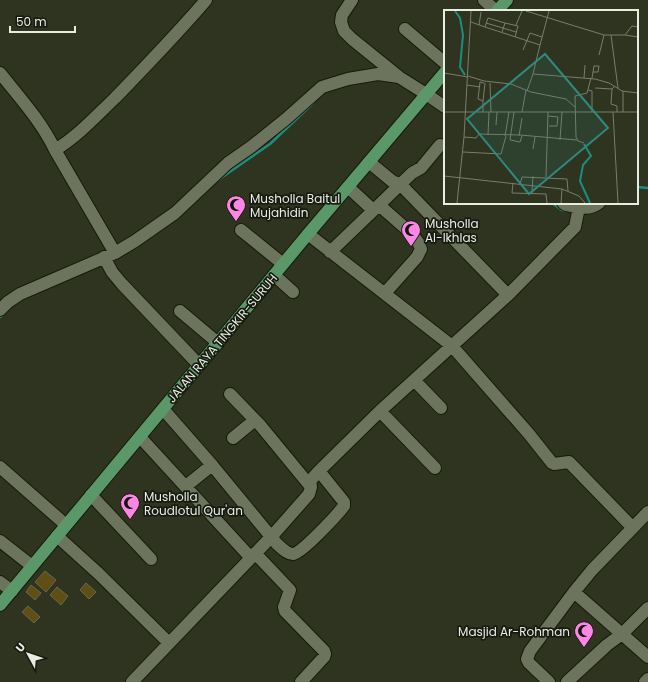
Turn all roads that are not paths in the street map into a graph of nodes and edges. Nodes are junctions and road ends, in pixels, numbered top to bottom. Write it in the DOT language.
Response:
graph roads {
  1 [pos="206,0"];
  2 [pos="352,0"];
  3 [pos="484,0"];
  4 [pos="507,0"];
  5 [pos="496,10"];
  6 [pos="498,10"];
  7 [pos="405,29"];
  8 [pos="444,63"];
  9 [pos="0,73"];
  10 [pos="444,73"];
  11 [pos="399,78"];
  12 [pos="424,96"];
  13 [pos="444,106"];
  14 [pos="440,145"];
  15 [pos="55,150"];
  16 [pos="369,162"];
  17 [pos="400,184"];
  18 [pos="348,187"];
  19 [pos="564,204"];
  20 [pos="598,204"];
  21 [pos="376,207"];
  22 [pos="578,213"];
  23 [pos="241,230"];
  24 [pos="308,234"];
  25 [pos="330,252"];
  26 [pos="108,259"];
  27 [pos="283,264"];
  28 [pos="274,275"];
  29 [pos="293,292"];
  30 [pos="385,293"];
  31 [pos="508,295"];
  32 [pos="0,310"];
  33 [pos="180,311"];
  34 [pos="218,343"];
  35 [pos="452,346"];
  36 [pos="199,365"];
  37 [pos="414,380"];
  38 [pos="230,394"];
  39 [pos="441,408"];
  40 [pos="163,409"];
  41 [pos="380,411"];
  42 [pos="255,420"];
  43 [pos="140,437"];
  44 [pos="233,438"];
  45 [pos="212,465"];
  46 [pos="0,467"];
  47 [pos="435,468"];
  48 [pos="319,471"];
  49 [pos="186,486"];
  50 [pos="310,487"];
  51 [pos="91,496"];
  52 [pos="648,512"];
  53 [pos="66,525"];
  54 [pos="633,528"];
  55 [pos="57,536"];
  56 [pos="272,536"];
  57 [pos="0,541"];
  58 [pos="253,556"];
  59 [pos="151,559"];
  60 [pos="32,566"];
  61 [pos="0,582"];
  62 [pos="12,591"];
  63 [pos="574,592"];
  64 [pos="0,605"];
  65 [pos="648,608"];
  66 [pos="622,634"];
  67 [pos="169,643"];
  68 [pos="648,657"];
  69 [pos="648,679"];
  70 [pos="132,682"];
  71 [pos="301,682"];
  72 [pos="549,682"];
  73 [pos="567,682"];
  74 [pos="645,682"];
  1 -- 15 [label="street"];
  2 -- 11 [label="street"];
  3 -- 5 [label="street"];
  4 -- 6 [label="main road"];
  7 -- 8 [label="street"];
  9 -- 15 [label="street"];
  10 -- 12 [label="main road, JALAN RAYA TINGKIR-SURUH"];
  11 -- 12 [label="street"];
  11 -- 26 [label="street"];
  12 -- 13 [label="street"];
  12 -- 16 [label="main road, JALAN RAYA TINGKIR-SURUH"];
  14 -- 17 [label="street"];
  15 -- 26 [label="street"];
  16 -- 17 [label="street"];
  16 -- 18 [label="main road, JALAN RAYA TINGKIR-SURUH"];
  17 -- 21 [label="street"];
  17 -- 31 [label="street"];
  18 -- 21 [label="street"];
  18 -- 24 [label="main road, JALAN RAYA TINGKIR-SURUH"];
  19 -- 22 [label="street"];
  20 -- 22 [label="street"];
  21 -- 25 [label="street"];
  21 -- 30 [label="street"];
  22 -- 31 [label="street"];
  23 -- 27 [label="street"];
  24 -- 25 [label="street"];
  24 -- 27 [label="main road, JALAN RAYA TINGKIR-SURUH"];
  25 -- 30 [label="street"];
  26 -- 32 [label="street"];
  26 -- 36 [label="street"];
  27 -- 28 [label="main road, JALAN RAYA TINGKIR-SURUH"];
  28 -- 29 [label="street"];
  28 -- 34 [label="main road, JALAN RAYA TINGKIR-SURUH"];
  30 -- 35 [label="street"];
  31 -- 35 [label="street"];
  33 -- 34 [label="street"];
  34 -- 36 [label="main road, JALAN RAYA TINGKIR-SURUH"];
  35 -- 37 [label="street"];
  35 -- 54 [label="street"];
  36 -- 40 [label="main road, JALAN RAYA TINGKIR-SURUH"];
  37 -- 39 [label="street"];
  37 -- 41 [label="street"];
  38 -- 42 [label="street"];
  40 -- 43 [label="main road, JALAN RAYA TINGKIR-SURUH"];
  40 -- 45 [label="street"];
  41 -- 47 [label="street"];
  41 -- 48 [label="street"];
  42 -- 44 [label="street"];
  42 -- 50 [label="street"];
  43 -- 49 [label="street"];
  43 -- 51 [label="main road, JALAN RAYA TINGKIR-SURUH"];
  45 -- 49 [label="street"];
  45 -- 56 [label="street"];
  46 -- 53 [label="street"];
  48 -- 50 [label="street"];
  48 -- 56 [label="street"];
  49 -- 58 [label="street"];
  50 -- 56 [label="street"];
  51 -- 53 [label="main road, JALAN RAYA TINGKIR-SURUH"];
  51 -- 59 [label="street"];
  52 -- 54 [label="street"];
  53 -- 55 [label="main road, JALAN RAYA TINGKIR-SURUH"];
  54 -- 63 [label="street"];
  55 -- 60 [label="main road, JALAN RAYA TINGKIR-SURUH"];
  55 -- 67 [label="street"];
  56 -- 58 [label="street"];
  57 -- 60 [label="street"];
  58 -- 67 [label="street"];
  58 -- 71 [label="street"];
  60 -- 62 [label="main road, JALAN RAYA TINGKIR-SURUH"];
  61 -- 62 [label="street"];
  62 -- 64 [label="main road, JALAN RAYA TINGKIR-SURUH"];
  63 -- 66 [label="street"];
  63 -- 72 [label="street"];
  65 -- 66 [label="street"];
  66 -- 68 [label="street"];
  66 -- 73 [label="street"];
  67 -- 70 [label="street"];
  69 -- 74 [label="street"];
}
